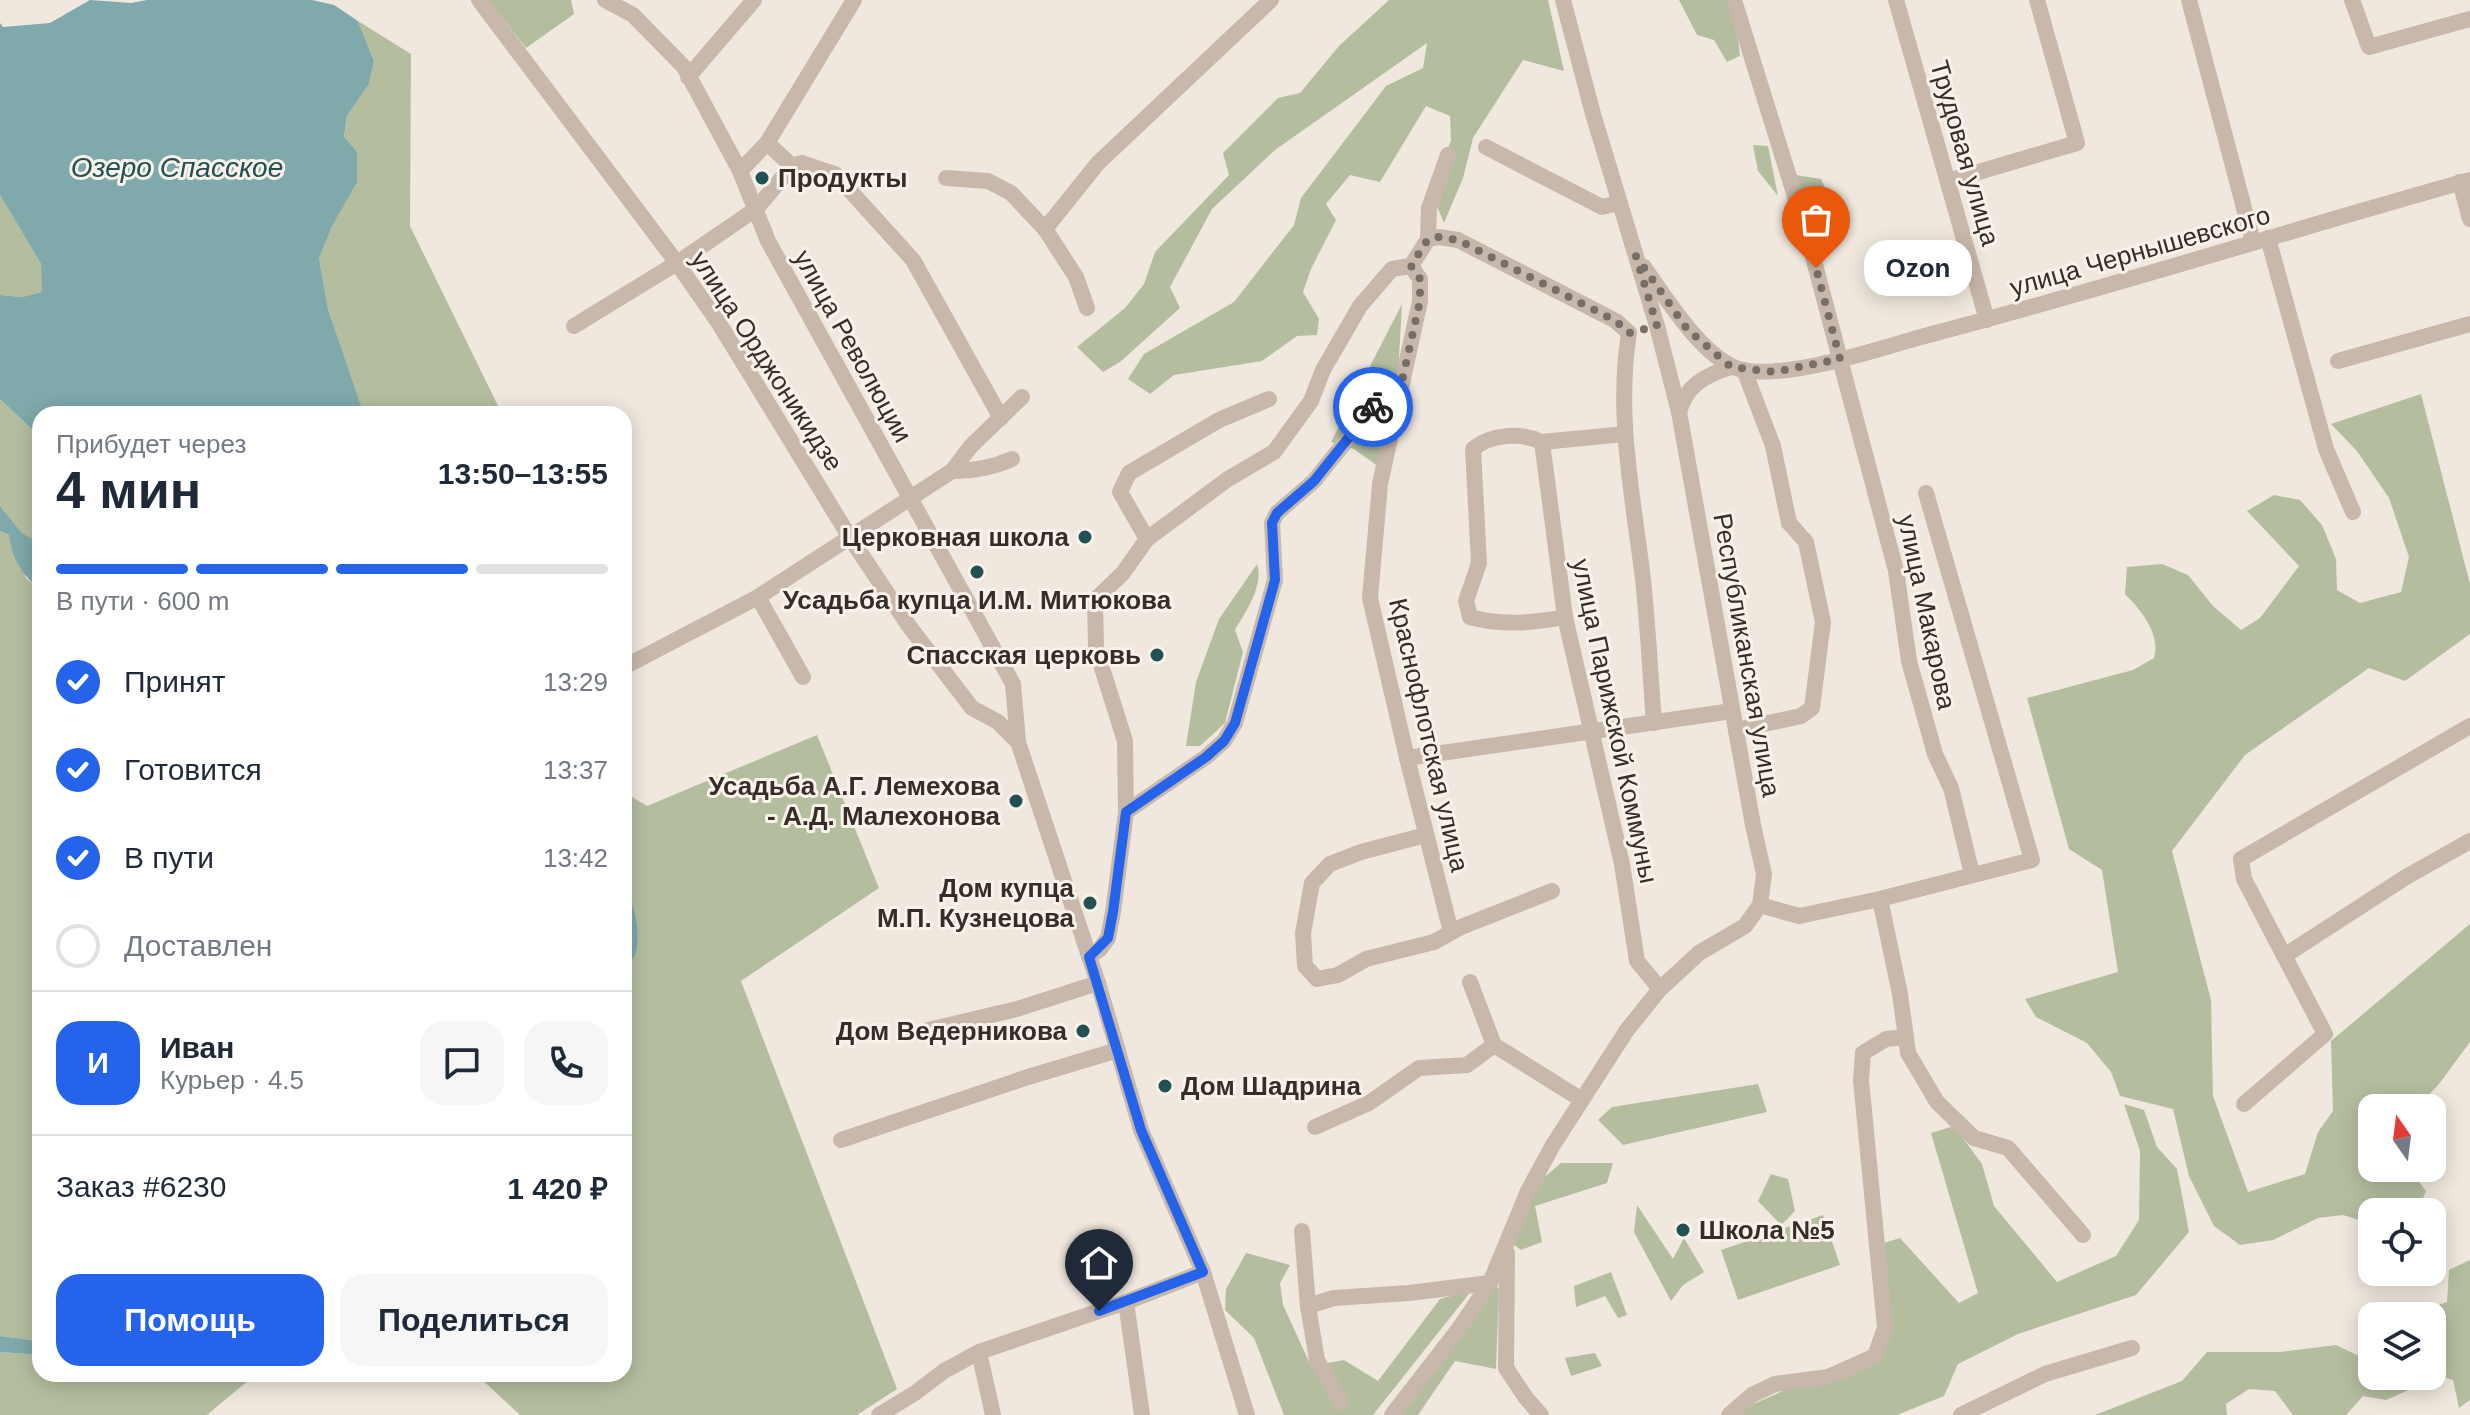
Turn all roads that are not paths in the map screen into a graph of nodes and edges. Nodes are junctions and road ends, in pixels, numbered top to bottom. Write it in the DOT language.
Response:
graph roads {
  1 [pos="479,0"];
  2 [pos="605,0"];
  3 [pos="754,0"];
  4 [pos="854,0"];
  5 [pos="1271,0"];
  6 [pos="1563,0"];
  7 [pos="1734,0"];
  8 [pos="1896,0"];
  9 [pos="2037,0"];
  10 [pos="2189,0"];
  11 [pos="2352,0"];
  12 [pos="2470,19"];
  13 [pos="688,77"];
  14 [pos="767,143"];
  15 [pos="1486,147"];
  16 [pos="1448,155"];
  17 [pos="792,166"];
  18 [pos="740,171"];
  19 [pos="946,178"];
  20 [pos="1948,181"];
  21 [pos="2465,181"];
  22 [pos="1619,203"];
  23 [pos="756,209"];
  24 [pos="2470,219"];
  25 [pos="1045,229"];
  26 [pos="1428,239"];
  27 [pos="2261,240"];
  28 [pos="1636,256"];
  29 [pos="677,263"];
  30 [pos="1411,266"];
  31 [pos="1087,308"];
  32 [pos="1987,320"];
  33 [pos="2470,324"];
  34 [pos="574,326"];
  35 [pos="1657,326"];
  36 [pos="1629,333"];
  37 [pos="1840,359"];
  38 [pos="2338,361"];
  39 [pos="1738,368"];
  40 [pos="1402,381"];
  41 [pos="1022,397"];
  42 [pos="1269,399"];
  43 [pos="1679,412"];
  44 [pos="1001,418"];
  45 [pos="1625,434"];
  46 [pos="1542,442"];
  47 [pos="1012,459"];
  48 [pos="952,471"];
  49 [pos="1926,493"];
  50 [pos="909,497"];
  51 [pos="2353,512"];
  52 [pos="849,536"];
  53 [pos="1147,539"];
  54 [pos="758,597"];
  55 [pos="1565,617"];
  56 [pos="632,663"];
  57 [pos="803,677"];
  58 [pos="1732,711"];
  59 [pos="1654,723"];
  60 [pos="2470,726"];
  61 [pos="1736,730"];
  62 [pos="1590,732"];
  63 [pos="1018,742"];
  64 [pos="1407,758"];
  65 [pos="1126,812"];
  66 [pos="1426,835"];
  67 [pos="2470,841"];
  68 [pos="1972,874"];
  69 [pos="1552,891"];
  70 [pos="1880,899"];
  71 [pos="1760,905"];
  72 [pos="1451,932"];
  73 [pos="2284,956"];
  74 [pos="1089,957"];
  75 [pos="1470,982"];
  76 [pos="1098,983"];
  77 [pos="1660,989"];
  78 [pos="924,1031"];
  79 [pos="1906,1037"];
  80 [pos="1494,1045"];
  81 [pos="1118,1050"];
  82 [pos="1582,1100"];
  83 [pos="2244,1104"];
  84 [pos="1315,1127"];
  85 [pos="841,1140"];
  86 [pos="1302,1231"];
  87 [pos="2083,1235"];
  88 [pos="1507,1248"];
  89 [pos="1203,1272"];
  90 [pos="1490,1283"];
  91 [pos="1126,1302"];
  92 [pos="1308,1306"];
  93 [pos="2132,1348"];
  94 [pos="979,1352"];
  95 [pos="1341,1402"];
  96 [pos="879,1415"];
  97 [pos="993,1415"];
  98 [pos="1142,1415"];
  99 [pos="1247,1415"];
  100 [pos="1392,1415"];
  101 [pos="1541,1415"];
  102 [pos="1729,1415"];
  103 [pos="1961,1415"];
  1 -- 29 [label="street, улица Орджоникидзе"];
  2 -- 13 [label="street, улица Революции"];
  3 -- 13 [label="street"];
  4 -- 14 [label="street"];
  5 -- 25 [label="street"];
  6 -- 22 [label="street"];
  7 -- 37 [label="street, улица Макарова"];
  8 -- 20 [label="street, Трудовая улица"];
  9 -- 20 [label="street"];
  10 -- 27 [label="street"];
  11 -- 12 [label="street"];
  13 -- 18 [label="street, улица Революции"];
  14 -- 17 [label="street"];
  14 -- 18 [label="street"];
  15 -- 22 [label="street"];
  16 -- 26 [label="street"];
  17 -- 23 [label="street"];
  17 -- 44 [label="street"];
  18 -- 23 [label="street, улица Революции"];
  19 -- 25 [label="street"];
  20 -- 32 [label="street, Трудовая улица"];
  21 -- 24 [label="street"];
  21 -- 27 [label="street, улица Чернышевского"];
  22 -- 28 [label="street"];
  23 -- 29 [label="street"];
  23 -- 50 [label="street, улица Революции"];
  25 -- 31 [label="street"];
  26 -- 30 [label="street"];
  26 -- 36 [label="street"];
  27 -- 32 [label="street, улица Чернышевского"];
  27 -- 51 [label="street"];
  28 -- 35 [label="street, Республиканская улица"];
  28 -- 39 [label="street"];
  29 -- 34 [label="street"];
  29 -- 52 [label="street, улица Орджоникидзе"];
  30 -- 40 [label="street, Краснофлотская улица"];
  30 -- 53 [label="street"];
  32 -- 37 [label="street, улица Чернышевского"];
  33 -- 38 [label="street"];
  35 -- 36 [label="street"];
  35 -- 43 [label="street, Республиканская улица"];
  36 -- 45 [label="street"];
  37 -- 39 [label="street, улица Чернышевского"];
  37 -- 68 [label="street, улица Макарова"];
  39 -- 43 [label="street"];
  39 -- 61 [label="street"];
  40 -- 64 [label="street, Краснофлотская улица"];
  40 -- 65 [label="street"];
  41 -- 44 [label="street"];
  42 -- 53 [label="street"];
  43 -- 58 [label="street, Республиканская улица"];
  44 -- 48 [label="street"];
  45 -- 46 [label="street"];
  45 -- 59 [label="street"];
  46 -- 55 [label="street, улица Парижской Коммуны"];
  46 -- 55 [label="street"];
  47 -- 48 [label="street"];
  48 -- 50 [label="street"];
  49 -- 68 [label="street, улица Макарова"];
  50 -- 52 [label="street"];
  50 -- 63 [label="street, улица Революции"];
  52 -- 54 [label="street"];
  52 -- 63 [label="street, улица Орджоникидзе"];
  53 -- 65 [label="street"];
  54 -- 56 [label="street"];
  54 -- 57 [label="street"];
  55 -- 62 [label="street, улица Парижской Коммуны"];
  58 -- 59 [label="street"];
  58 -- 61 [label="street, Республиканская улица"];
  59 -- 62 [label="street"];
  60 -- 73 [label="street"];
  61 -- 71 [label="street, Республиканская улица"];
  62 -- 64 [label="street"];
  62 -- 77 [label="street, улица Парижской Коммуны"];
  63 -- 74 [label="street, улица Революции"];
  64 -- 66 [label="street, Краснофлотская улица"];
  65 -- 74 [label="street"];
  66 -- 72 [label="street, Краснофлотская улица"];
  66 -- 72 [label="street"];
  67 -- 73 [label="street"];
  68 -- 70 [label="street"];
  69 -- 72 [label="street"];
  70 -- 71 [label="street"];
  70 -- 79 [label="street"];
  71 -- 77 [label="street"];
  73 -- 83 [label="street"];
  74 -- 76 [label="street, улица Революции"];
  75 -- 80 [label="street"];
  76 -- 78 [label="street"];
  76 -- 81 [label="street, улица Революции"];
  77 -- 82 [label="street"];
  79 -- 87 [label="street"];
  79 -- 102 [label="street"];
  80 -- 82 [label="street"];
  80 -- 84 [label="street"];
  81 -- 85 [label="street"];
  81 -- 89 [label="street, улица Революции"];
  82 -- 88 [label="street"];
  86 -- 92 [label="street"];
  88 -- 90 [label="street"];
  88 -- 101 [label="street"];
  89 -- 91 [label="street"];
  89 -- 99 [label="street, улица Революции"];
  90 -- 92 [label="street"];
  90 -- 100 [label="street"];
  91 -- 94 [label="street"];
  91 -- 98 [label="street"];
  92 -- 95 [label="street"];
  93 -- 103 [label="street"];
  94 -- 96 [label="street"];
  94 -- 97 [label="street"];
}
